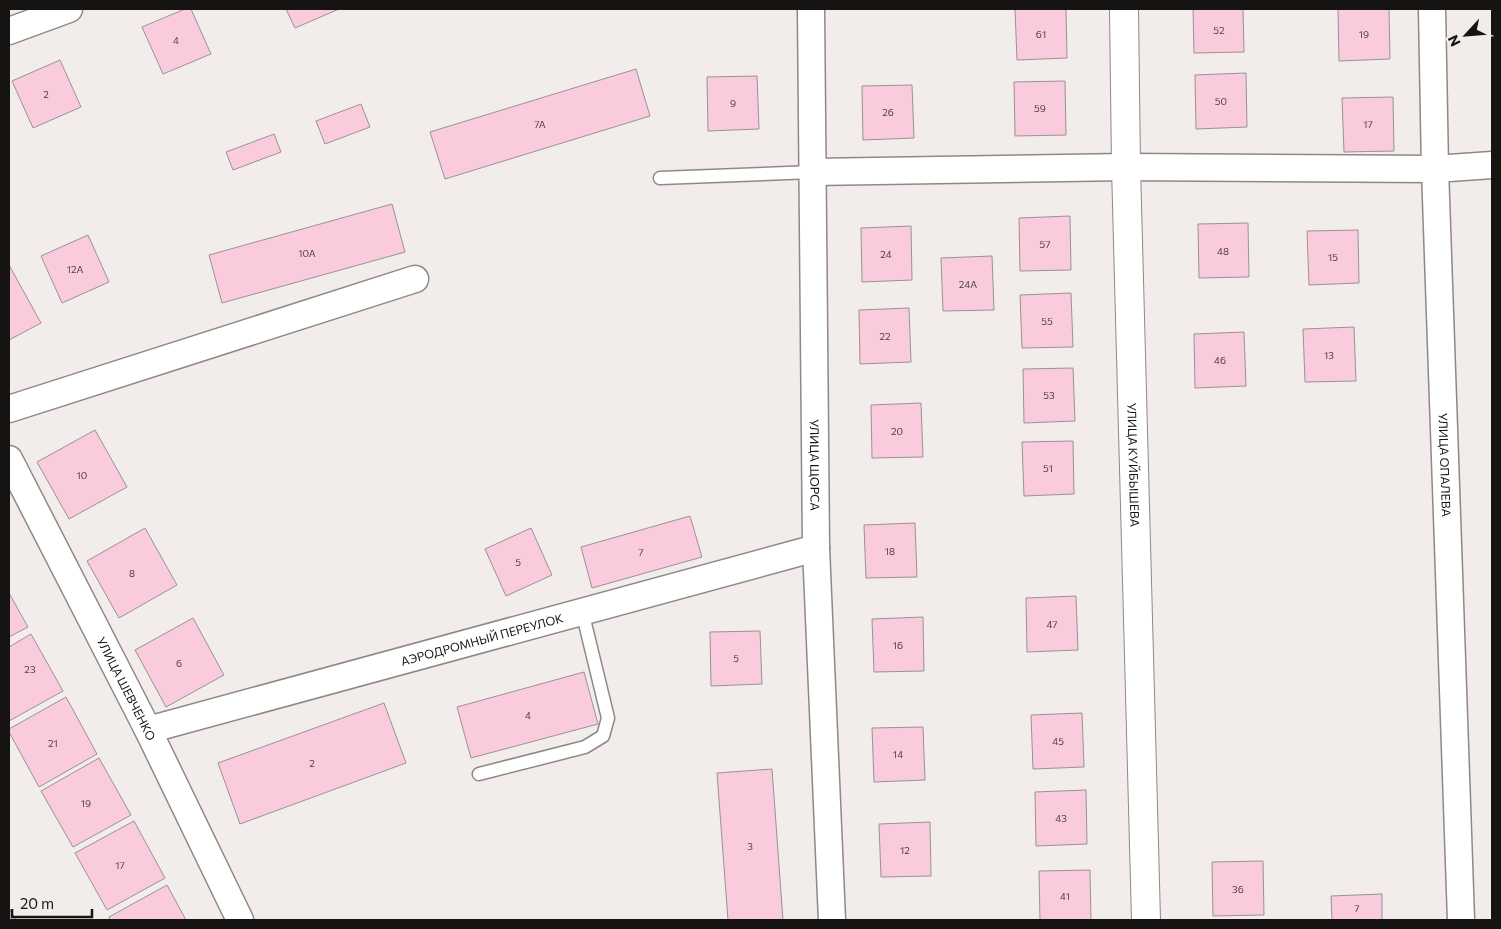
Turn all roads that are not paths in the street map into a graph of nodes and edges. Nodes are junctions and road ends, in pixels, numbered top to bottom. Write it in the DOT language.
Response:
graph roads {
  1 [pos="69,9"];
  2 [pos="811,9"];
  3 [pos="1124,9"];
  4 [pos="1432,9"];
  5 [pos="9,31"];
  6 [pos="1492,165"];
  7 [pos="1126,167"];
  8 [pos="1435,169"];
  9 [pos="814,172"];
  10 [pos="660,178"];
  11 [pos="415,279"];
  12 [pos="9,409"];
  13 [pos="9,459"];
  14 [pos="816,548"];
  15 [pos="582,612"];
  16 [pos="148,730"];
  17 [pos="479,774"];
  18 [pos="240,920"];
  19 [pos="832,920"];
  20 [pos="1146,920"];
  21 [pos="1461,920"];
  1 -- 5 [label="street"];
  2 -- 9 [label="street, УЛИЦА ЩОРСА"];
  3 -- 7 [label="street, УЛИЦА КУЙБЫШЕВА"];
  4 -- 8 [label="street, УЛИЦА ОПАЛЕВА"];
  6 -- 8 [label="street"];
  7 -- 8 [label="street"];
  7 -- 9 [label="street"];
  7 -- 20 [label="street, УЛИЦА КУЙБЫШЕВА"];
  8 -- 21 [label="street, УЛИЦА ОПАЛЕВА"];
  9 -- 10 [label="lane"];
  9 -- 14 [label="street, УЛИЦА ЩОРСА"];
  11 -- 12 [label="street"];
  13 -- 16 [label="street, УЛИЦА ШЕВЧЕНКО"];
  14 -- 15 [label="street, АЭРОДРОМНЫЙ ПЕРЕУЛОК"];
  14 -- 19 [label="street, УЛИЦА ЩОРСА"];
  15 -- 16 [label="street, АЭРОДРОМНЫЙ ПЕРЕУЛОК"];
  15 -- 17 [label="lane"];
  16 -- 18 [label="street, УЛИЦА ШЕВЧЕНКО"];
}
